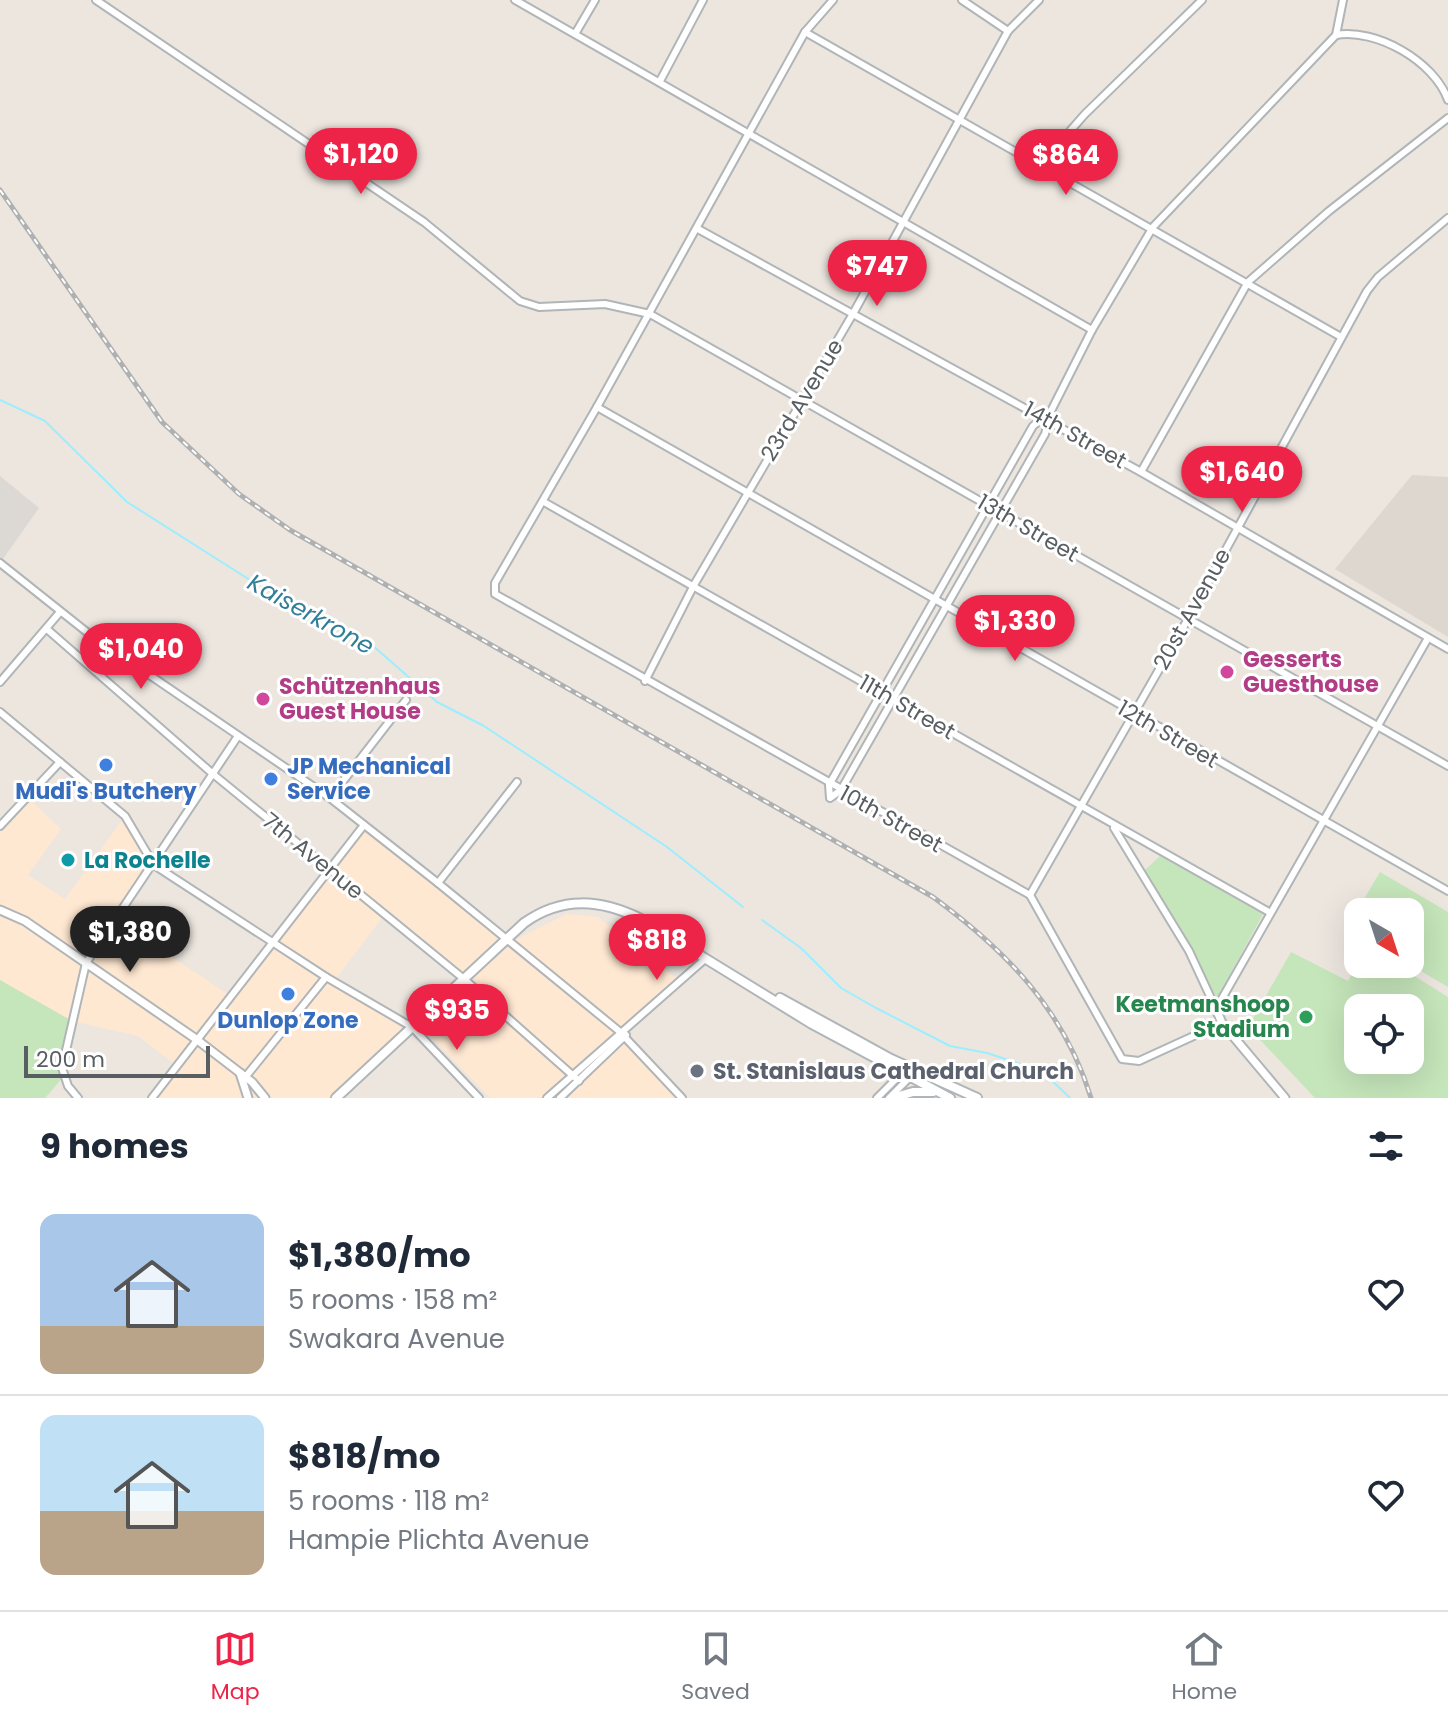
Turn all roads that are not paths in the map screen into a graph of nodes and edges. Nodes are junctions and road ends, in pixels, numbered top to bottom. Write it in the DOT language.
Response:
graph roads {
  1 [pos="96,0"];
  2 [pos="515,0"];
  3 [pos="595,0"];
  4 [pos="703,0"];
  5 [pos="833,0"];
  6 [pos="962,0"];
  7 [pos="1039,0"];
  8 [pos="1202,0"];
  9 [pos="1343,0"];
  10 [pos="1008,31"];
  11 [pos="805,32"];
  12 [pos="575,34"];
  13 [pos="1336,35"];
  14 [pos="660,81"];
  15 [pos="1448,100"];
  16 [pos="1448,118"];
  17 [pos="959,120"];
  18 [pos="750,132"];
  19 [pos="1039,166"];
  20 [pos="1448,218"];
  21 [pos="903,222"];
  22 [pos="1153,227"];
  23 [pos="698,229"];
  24 [pos="1248,282"];
  25 [pos="854,312"];
  26 [pos="650,314"];
  27 [pos="1092,330"];
  28 [pos="1341,337"];
  29 [pos="802,401"];
  30 [pos="597,407"];
  31 [pos="1051,411"];
  32 [pos="1041,416"];
  33 [pos="1049,421"];
  34 [pos="1141,472"];
  35 [pos="748,491"];
  36 [pos="544,502"];
  37 [pos="988,505"];
  38 [pos="1000,513"];
  39 [pos="1236,528"];
  40 [pos="0,563"];
  41 [pos="694,585"];
  42 [pos="933,598"];
  43 [pos="946,606"];
  44 [pos="60,612"];
  45 [pos="1188,619"];
  46 [pos="48,630"];
  47 [pos="1428,638"];
  48 [pos="1448,649"];
  49 [pos="645,681"];
  50 [pos="0,682"];
  51 [pos="880,692"];
  52 [pos="892,699"];
  53 [pos="406,700"];
  54 [pos="0,712"];
  55 [pos="1133,714"];
  56 [pos="1378,726"];
  57 [pos="238,736"];
  58 [pos="60,762"];
  59 [pos="1448,766"];
  60 [pos="213,774"];
  61 [pos="517,782"];
  62 [pos="829,785"];
  63 [pos="841,790"];
  64 [pos="330,798"];
  65 [pos="1080,805"];
  66 [pos="1323,823"];
  67 [pos="364,825"];
  68 [pos="1112,825"];
  69 [pos="0,826"];
  70 [pos="1147,844"];
  71 [pos="1135,860"];
  72 [pos="154,865"];
  73 [pos="328,869"];
  74 [pos="438,883"];
  75 [pos="1448,891"];
  76 [pos="1030,895"];
  77 [pos="0,910"];
  78 [pos="1269,912"];
  79 [pos="507,939"];
  80 [pos="270,942"];
  81 [pos="705,959"];
  82 [pos="86,963"];
  83 [pos="326,977"];
  84 [pos="464,979"];
  85 [pos="1216,1009"];
  86 [pos="1222,1023"];
  87 [pos="412,1027"];
  88 [pos="628,1028"];
  89 [pos="619,1031"];
  90 [pos="626,1037"];
  91 [pos="196,1039"];
  92 [pos="909,1073"];
  93 [pos="572,1075"];
  94 [pos="242,1078"];
  95 [pos="579,1081"];
  96 [pos="938,1093"];
  97 [pos="78,1098"];
  98 [pos="152,1098"];
  99 [pos="248,1098"];
  100 [pos="265,1098"];
  101 [pos="336,1098"];
  102 [pos="479,1098"];
  103 [pos="547,1098"];
  104 [pos="560,1098"];
  105 [pos="682,1098"];
  106 [pos="877,1098"];
  107 [pos="890,1098"];
  108 [pos="950,1098"];
  109 [pos="977,1098"];
  110 [pos="1285,1098"];
  1 -- 26 [label="street, 13th Street"];
  2 -- 12 [label="street"];
  3 -- 12 [label="street"];
  4 -- 14 [label="street"];
  5 -- 11 [label="street"];
  6 -- 10 [label="street"];
  7 -- 10 [label="street, 23rd Avenue"];
  8 -- 19 [label="street"];
  9 -- 13 [label="street"];
  10 -- 17 [label="street, 23rd Avenue"];
  11 -- 17 [label="street"];
  11 -- 18 [label="street"];
  12 -- 14 [label="street"];
  13 -- 15 [label="street"];
  13 -- 22 [label="street"];
  14 -- 18 [label="street"];
  16 -- 24 [label="street"];
  17 -- 19 [label="street"];
  17 -- 21 [label="street, 23rd Avenue"];
  18 -- 21 [label="street"];
  18 -- 23 [label="street"];
  19 -- 22 [label="street"];
  20 -- 28 [label="street, 20st Avenue"];
  21 -- 25 [label="street, 23rd Avenue"];
  21 -- 27 [label="street"];
  22 -- 24 [label="street"];
  22 -- 27 [label="street"];
  23 -- 25 [label="street, 14th Street"];
  23 -- 26 [label="street"];
  24 -- 28 [label="street"];
  24 -- 34 [label="street"];
  25 -- 29 [label="street, 23rd Avenue"];
  25 -- 32 [label="street, 14th Street"];
  26 -- 29 [label="street, 13th Street"];
  26 -- 30 [label="street"];
  27 -- 31 [label="street"];
  28 -- 39 [label="street, 20st Avenue"];
  29 -- 35 [label="street, 23rd Avenue"];
  29 -- 37 [label="street, 13th Street"];
  30 -- 35 [label="street, 12th Street"];
  30 -- 36 [label="street"];
  31 -- 32 [label="street"];
  31 -- 33 [label="street"];
  32 -- 33 [label="street, 14th Street"];
  32 -- 37 [label="street"];
  33 -- 34 [label="street, 14th Street"];
  33 -- 38 [label="street"];
  34 -- 39 [label="street, 14th Street"];
  35 -- 41 [label="street, 23rd Avenue"];
  35 -- 42 [label="street, 12th Street"];
  36 -- 41 [label="street, 11th Street"];
  36 -- 49 [label="street, 10th Street"];
  37 -- 38 [label="street, 13th Street"];
  37 -- 42 [label="street"];
  38 -- 43 [label="street"];
  38 -- 45 [label="street, 13th Street"];
  39 -- 45 [label="street, 20st Avenue"];
  39 -- 47 [label="street, 14th Street"];
  40 -- 44 [label="street"];
  41 -- 49 [label="street, 23rd Avenue"];
  41 -- 51 [label="street, 11th Street"];
  42 -- 43 [label="street, 12th Street"];
  42 -- 51 [label="street"];
  43 -- 52 [label="street"];
  43 -- 55 [label="street, 12th Street"];
  44 -- 46 [label="street"];
  44 -- 57 [label="street"];
  45 -- 55 [label="street, 20st Avenue"];
  45 -- 56 [label="street, 13th Street"];
  46 -- 50 [label="street"];
  46 -- 60 [label="street, 7th Avenue"];
  47 -- 48 [label="street, 14th Street"];
  47 -- 56 [label="street"];
  49 -- 62 [label="street, 10th Street"];
  51 -- 52 [label="street, 11th Street"];
  51 -- 62 [label="street"];
  52 -- 63 [label="street"];
  52 -- 65 [label="street, 11th Street"];
  53 -- 64 [label="street"];
  54 -- 58 [label="street"];
  55 -- 65 [label="street, 20st Avenue"];
  55 -- 66 [label="street, 12th Street"];
  56 -- 59 [label="street, 13th Street"];
  56 -- 66 [label="street"];
  57 -- 60 [label="street"];
  57 -- 64 [label="street"];
  58 -- 69 [label="street"];
  58 -- 72 [label="street"];
  60 -- 72 [label="street"];
  60 -- 73 [label="street, 7th Avenue"];
  61 -- 74 [label="street"];
  62 -- 63 [label="street, 10th Street"];
  62 -- 63 [label="street"];
  63 -- 76 [label="street, 10th Street"];
  64 -- 67 [label="street"];
  65 -- 68 [label="street, 11th Street"];
  65 -- 76 [label="street, 20st Avenue"];
  66 -- 75 [label="street, 12th Street"];
  66 -- 78 [label="street"];
  67 -- 73 [label="street"];
  67 -- 74 [label="street"];
  68 -- 70 [label="street, 11th Street"];
  68 -- 71 [label="street"];
  70 -- 71 [label="street"];
  70 -- 78 [label="street, 11th Street"];
  71 -- 85 [label="street"];
  72 -- 80 [label="street"];
  72 -- 82 [label="street"];
  73 -- 80 [label="street"];
  73 -- 84 [label="street, 7th Avenue"];
  74 -- 79 [label="street"];
  76 -- 86 [label="street"];
  77 -- 82 [label="street"];
  78 -- 85 [label="street"];
  79 -- 81 [label="main road"];
  79 -- 84 [label="main road"];
  79 -- 89 [label="street"];
  80 -- 83 [label="street"];
  80 -- 91 [label="street"];
  81 -- 88 [label="street"];
  81 -- 92 [label="main road"];
  82 -- 91 [label="street"];
  82 -- 97 [label="street"];
  83 -- 87 [label="street"];
  83 -- 94 [label="street"];
  84 -- 87 [label="main road"];
  84 -- 93 [label="street, 7th Avenue"];
  85 -- 86 [label="street"];
  86 -- 110 [label="street"];
  87 -- 101 [label="main road"];
  87 -- 102 [label="street"];
  88 -- 89 [label="street"];
  88 -- 90 [label="street"];
  89 -- 90 [label="street"];
  89 -- 93 [label="street"];
  90 -- 95 [label="street"];
  90 -- 105 [label="street"];
  91 -- 94 [label="street"];
  91 -- 98 [label="street"];
  92 -- 96 [label="main road"];
  92 -- 106 [label="street"];
  92 -- 107 [label="street"];
  92 -- 109 [label="main road"];
  93 -- 95 [label="street, 7th Avenue"];
  93 -- 103 [label="street"];
  94 -- 99 [label="street"];
  94 -- 100 [label="street"];
  95 -- 104 [label="street"];
  96 -- 107 [label="main road"];
  96 -- 108 [label="main road"];
}
